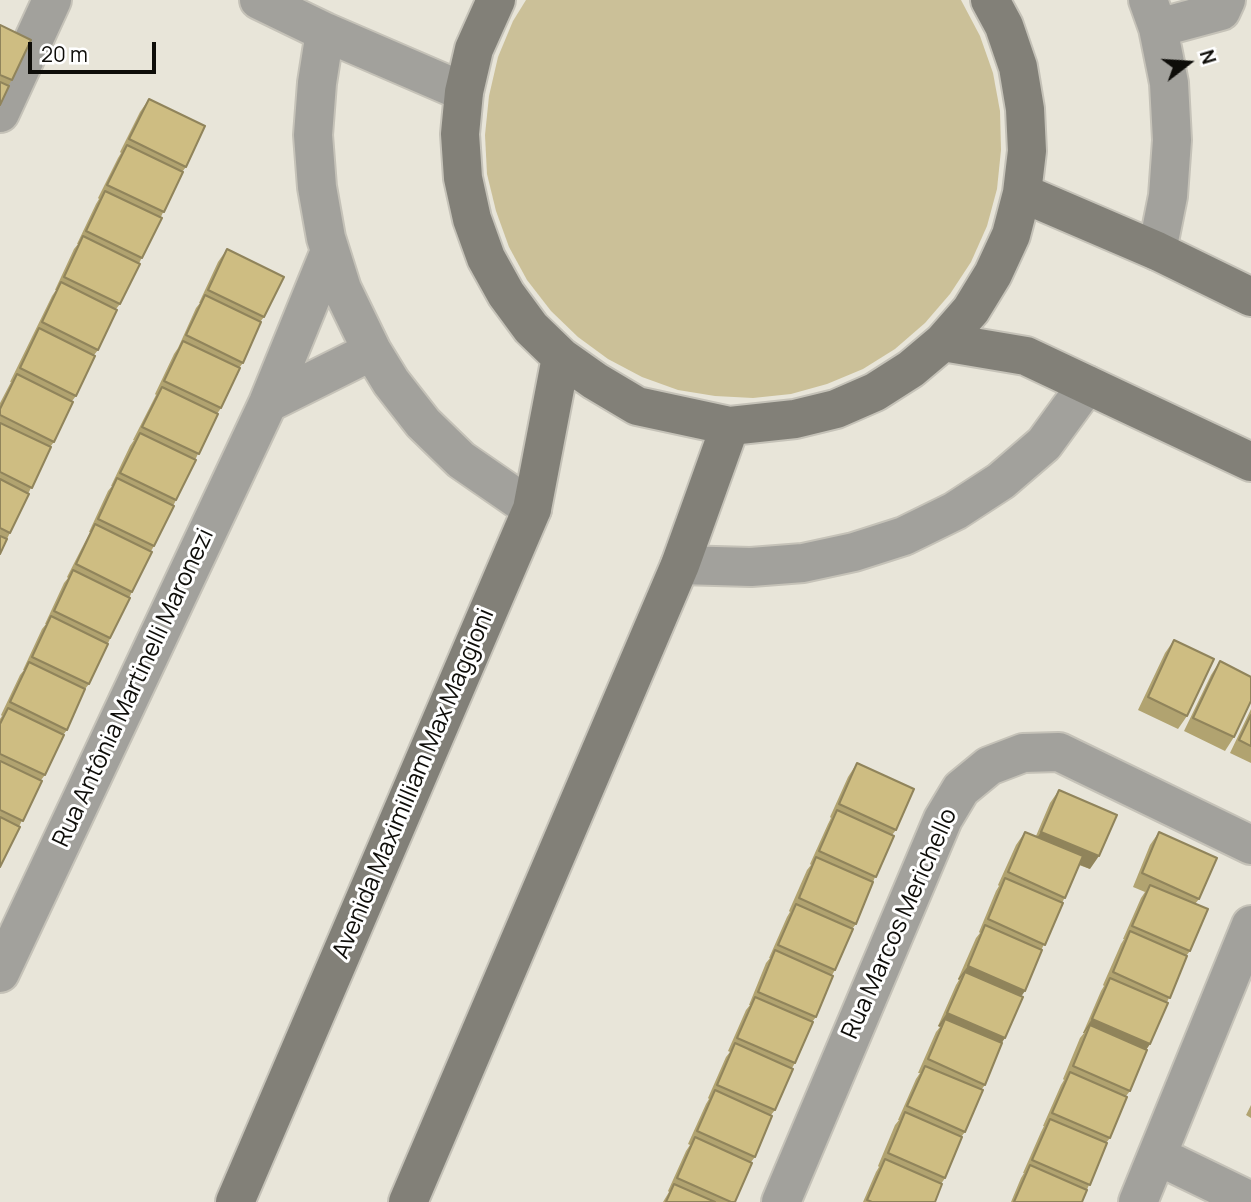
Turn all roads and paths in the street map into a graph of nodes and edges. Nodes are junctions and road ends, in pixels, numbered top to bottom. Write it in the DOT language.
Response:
graph roads {
  1 [pos="52,0"];
  2 [pos="259,0"];
  3 [pos="496,0"];
  4 [pos="990,0"];
  5 [pos="1226,0"];
  6 [pos="1153,14"];
  7 [pos="325,32"];
  8 [pos="464,92"];
  9 [pos="0,113"];
  10 [pos="1022,193"];
  11 [pos="330,251"];
  12 [pos="1157,251"];
  13 [pos="1251,297"];
  14 [pos="943,342"];
  15 [pos="372,351"];
  16 [pos="561,357"];
  17 [pos="1087,385"];
  18 [pos="268,403"];
  19 [pos="730,426"];
  20 [pos="1251,462"];
  21 [pos="532,509"];
  22 [pos="680,565"];
  23 [pos="1251,845"];
  24 [pos="1251,925"];
  25 [pos="0,972"];
  26 [pos="1158,1156"];
  27 [pos="1251,1201"];
  28 [pos="235,1202"];
  29 [pos="408,1202"];
  30 [pos="781,1202"];
  31 [pos="1138,1202"];
  1 -- 9 [label="street"];
  2 -- 7 [label="street"];
  3 -- 8 [label="street"];
  4 -- 10 [label="street"];
  5 -- 6 [label="street"];
  6 -- 12 [label="street"];
  7 -- 8 [label="street"];
  7 -- 11 [label="street"];
  8 -- 16 [label="street"];
  10 -- 12 [label="street"];
  10 -- 14 [label="street"];
  11 -- 15 [label="street"];
  11 -- 18 [label="street, Rua Antônia Martinelli Maronezi"];
  12 -- 13 [label="street"];
  14 -- 17 [label="street"];
  14 -- 19 [label="street"];
  15 -- 18 [label="street"];
  15 -- 21 [label="street"];
  16 -- 19 [label="street"];
  16 -- 21 [label="street, Avenida Maximilliam Max Maggioni"];
  17 -- 20 [label="street"];
  17 -- 22 [label="street"];
  18 -- 25 [label="street, Rua Antônia Martinelli Maronezi"];
  19 -- 22 [label="street"];
  21 -- 28 [label="street, Avenida Maximilliam Max Maggioni"];
  22 -- 29 [label="street"];
  23 -- 30 [label="street, Rua Marcos Merichello"];
  24 -- 26 [label="street"];
  26 -- 27 [label="street"];
  26 -- 31 [label="street"];
}
